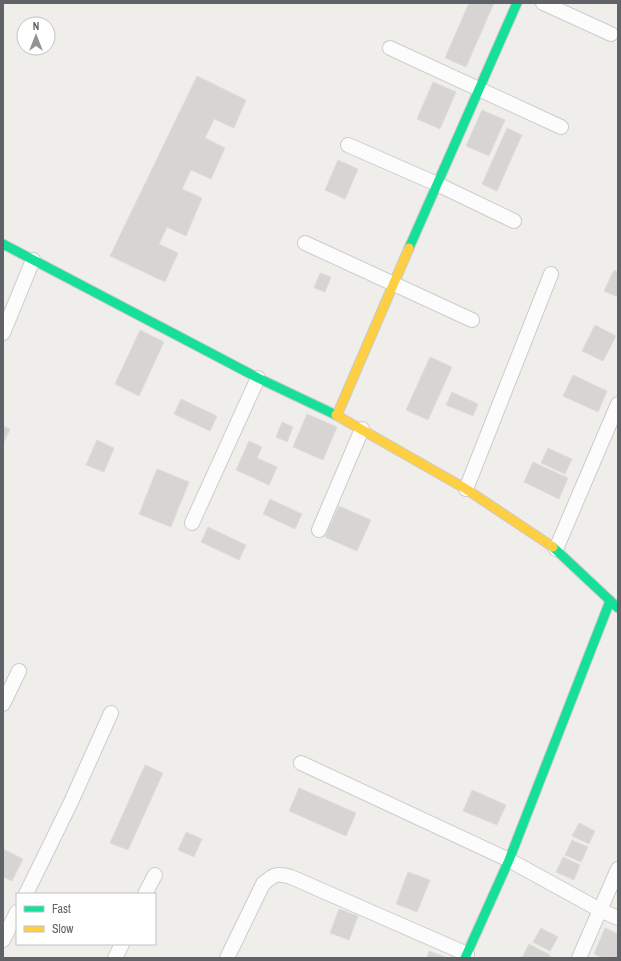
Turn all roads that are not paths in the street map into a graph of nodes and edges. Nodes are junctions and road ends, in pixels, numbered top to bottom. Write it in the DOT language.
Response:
graph roads {
  1 [pos="517,3"];
  2 [pos="543,3"];
  3 [pos="611,34"];
  4 [pos="390,48"];
  5 [pos="479,89"];
  6 [pos="561,127"];
  7 [pos="348,145"];
  8 [pos="437,184"];
  9 [pos="514,221"];
  10 [pos="305,243"];
  11 [pos="3,244"];
  12 [pos="33,260"];
  13 [pos="551,274"];
  14 [pos="393,284"];
  15 [pos="472,320"];
  16 [pos="3,333"];
  17 [pos="258,378"];
  18 [pos="618,404"];
  19 [pos="338,415"];
  20 [pos="362,429"];
  21 [pos="466,489"];
  22 [pos="192,523"];
  23 [pos="319,530"];
  24 [pos="556,549"];
  25 [pos="610,601"];
  26 [pos="618,608"];
  27 [pos="19,671"];
  28 [pos="3,704"];
  29 [pos="111,713"];
  30 [pos="301,763"];
  31 [pos="509,860"];
  32 [pos="618,869"];
  33 [pos="155,875"];
  34 [pos="26,893"];
  35 [pos="146,893"];
  36 [pos="600,910"];
  37 [pos="16,914"];
  38 [pos="618,918"];
  39 [pos="3,940"];
  40 [pos="122,945"];
  41 [pos="466,956"];
  42 [pos="115,958"];
  43 [pos="227,958"];
  44 [pos="580,958"];
  1 -- 5 [label="street"];
  2 -- 3 [label="street"];
  4 -- 5 [label="street"];
  5 -- 6 [label="street"];
  5 -- 8 [label="street"];
  7 -- 8 [label="street"];
  8 -- 9 [label="street"];
  8 -- 14 [label="street"];
  10 -- 14 [label="street"];
  11 -- 12 [label="street"];
  12 -- 16 [label="street"];
  12 -- 17 [label="street"];
  13 -- 21 [label="street"];
  14 -- 15 [label="street"];
  14 -- 19 [label="street"];
  17 -- 19 [label="street"];
  17 -- 22 [label="street"];
  18 -- 24 [label="street"];
  19 -- 20 [label="street"];
  20 -- 21 [label="street"];
  20 -- 23 [label="street"];
  21 -- 24 [label="street"];
  24 -- 25 [label="street"];
  25 -- 26 [label="street"];
  25 -- 31 [label="street"];
  27 -- 28 [label="street"];
  29 -- 34 [label="street"];
  30 -- 31 [label="street"];
  31 -- 36 [label="street"];
  31 -- 41 [label="street"];
  32 -- 36 [label="street"];
  33 -- 35 [label="street"];
  36 -- 38 [label="street"];
  36 -- 44 [label="street"];
  37 -- 39 [label="street"];
  40 -- 42 [label="street"];
  41 -- 43 [label="street"];
}
